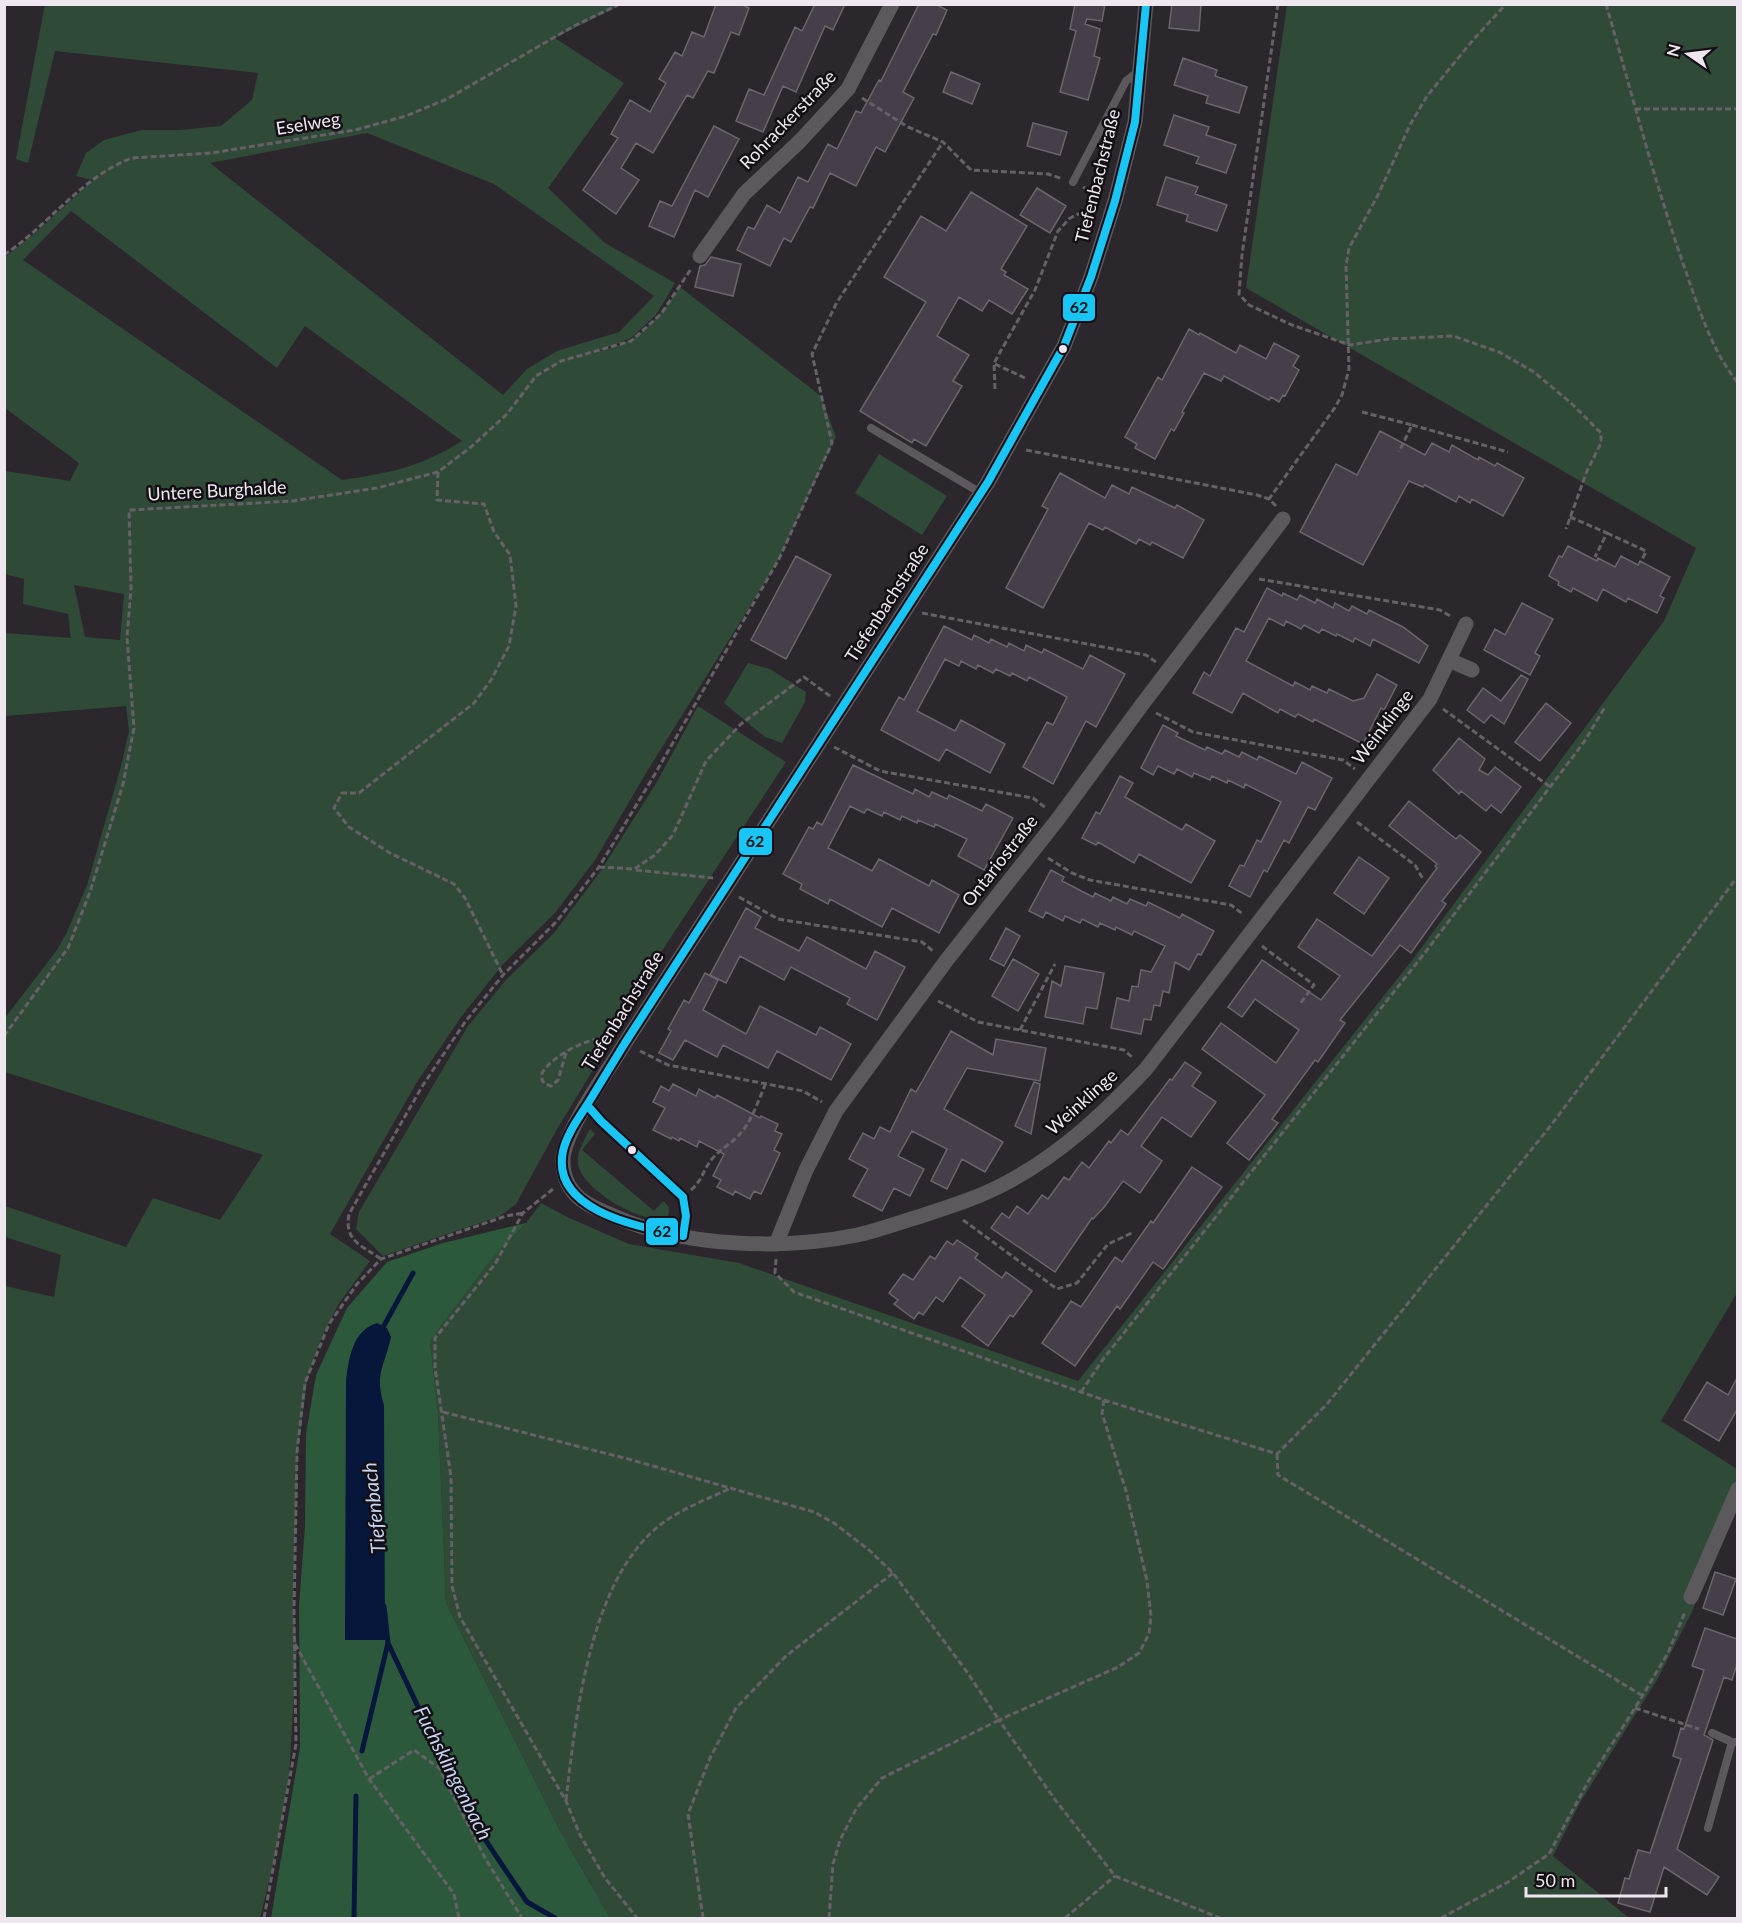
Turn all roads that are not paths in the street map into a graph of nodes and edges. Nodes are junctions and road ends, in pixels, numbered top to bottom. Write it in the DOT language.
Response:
graph roads {
  1 [pos="892,4"];
  2 [pos="1146,4"];
  3 [pos="1140,70"];
  4 [pos="1073,182"];
  5 [pos="700,256"];
  6 [pos="871,428"];
  7 [pos="981,493"];
  8 [pos="1283,519"];
  9 [pos="1466,624"];
  10 [pos="1449,660"];
  11 [pos="1472,670"];
  12 [pos="587,1105"];
  13 [pos="567,1179"];
  14 [pos="683,1236"];
  15 [pos="776,1244"];
  16 [pos="1737,1489"];
  17 [pos="1691,1597"];
  18 [pos="1712,1733"];
  19 [pos="1735,1742"];
  20 [pos="1708,1828"];
  1 -- 5 [label="street, Rohrackerstraße"];
  2 -- 3 [label="street, Tiefenbachstraße"];
  3 -- 4 [label="lane"];
  3 -- 7 [label="street, Tiefenbachstraße"];
  6 -- 7 [label="lane"];
  7 -- 12 [label="street, Tiefenbachstraße"];
  8 -- 15 [label="street, Ontariostraße"];
  9 -- 10 [label="street, Weinklinge"];
  10 -- 11 [label="street"];
  10 -- 15 [label="street, Weinklinge"];
  12 -- 13 [label="street, Tiefenbachstraße"];
  12 -- 14 [label="lane"];
  13 -- 14 [label="street, Weinklinge"];
  14 -- 15 [label="street, Weinklinge"];
  16 -- 17 [label="street"];
  18 -- 19 [label="lane"];
  19 -- 20 [label="lane"];
}
